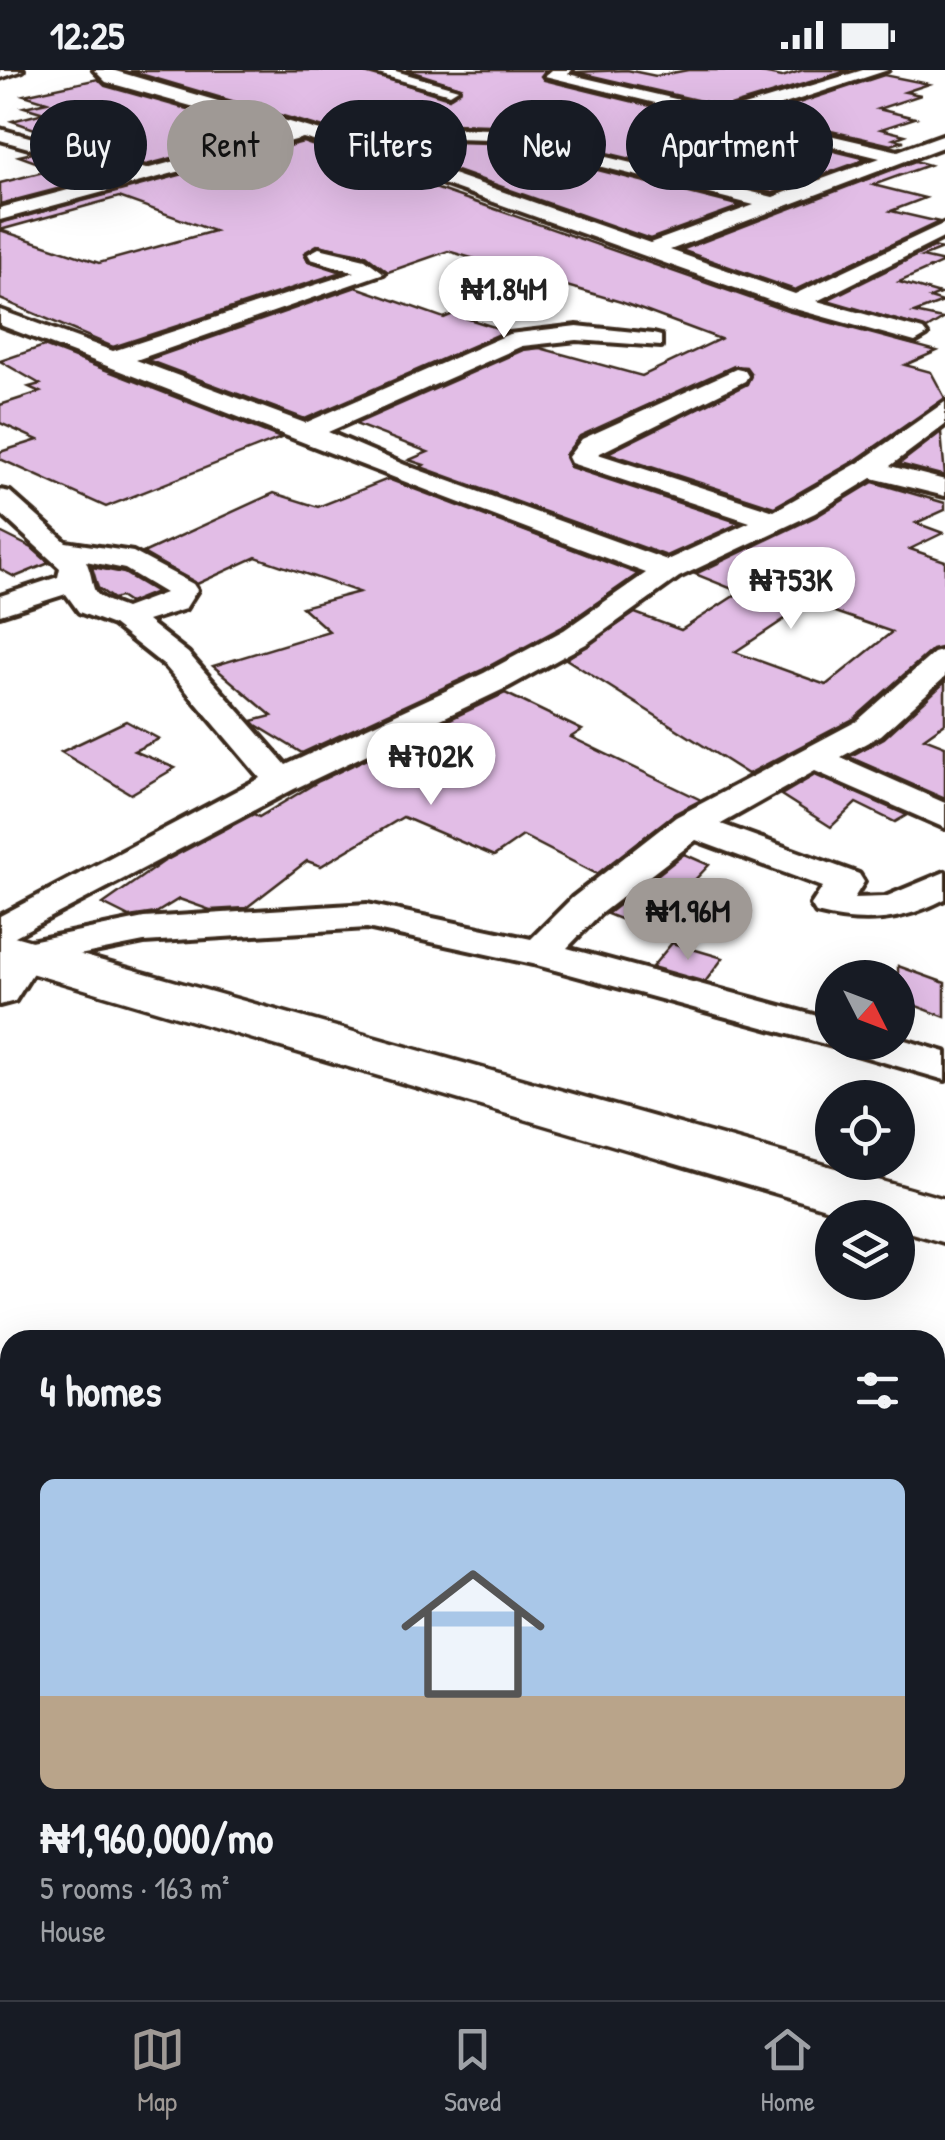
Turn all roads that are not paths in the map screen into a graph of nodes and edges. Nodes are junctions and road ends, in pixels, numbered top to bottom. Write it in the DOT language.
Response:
graph roads {
  1 [pos="15,70"];
  2 [pos="102,70"];
  3 [pos="372,70"];
  4 [pos="564,70"];
  5 [pos="880,70"];
  6 [pos="0,73"];
  7 [pos="806,74"];
  8 [pos="843,81"];
  9 [pos="450,89"];
  10 [pos="651,100"];
  11 [pos="782,100"];
  12 [pos="305,132"];
  13 [pos="467,133"];
  14 [pos="0,134"];
  15 [pos="314,135"];
  16 [pos="945,140"];
  17 [pos="30,142"];
  18 [pos="833,143"];
  19 [pos="900,158"];
  20 [pos="147,173"];
  21 [pos="467,187"];
  22 [pos="87,190"];
  23 [pos="776,204"];
  24 [pos="0,214"];
  25 [pos="945,229"];
  26 [pos="648,251"];
  27 [pos="319,254"];
  28 [pos="796,302"];
  29 [pos="0,316"];
  30 [pos="38,332"];
  31 [pos="915,335"];
  32 [pos="653,341"];
  33 [pos="0,344"];
  34 [pos="114,359"];
  35 [pos="736,376"];
  36 [pos="945,410"];
  37 [pos="306,432"];
  38 [pos="868,469"];
  39 [pos="945,488"];
  40 [pos="0,498"];
  41 [pos="773,520"];
  42 [pos="54,551"];
  43 [pos="668,571"];
  44 [pos="0,578"];
  45 [pos="72,582"];
  46 [pos="33,594"];
  47 [pos="0,606"];
  48 [pos="124,618"];
  49 [pos="945,660"];
  50 [pos="813,758"];
  51 [pos="281,781"];
  52 [pos="945,816"];
  53 [pos="689,826"];
  54 [pos="945,884"];
  55 [pos="540,953"];
  56 [pos="6,957"];
  57 [pos="815,1028"];
  58 [pos="915,1057"];
  59 [pos="945,1066"];
  60 [pos="945,1222"];
  1 -- 6 [label="street"];
  2 -- 12 [label="street"];
  3 -- 9 [label="street"];
  4 -- 10 [label="street"];
  5 -- 8 [label="street"];
  7 -- 8 [label="street"];
  8 -- 11 [label="street"];
  12 -- 15 [label="street"];
  12 -- 20 [label="street"];
  13 -- 23 [label="street"];
  14 -- 17 [label="street"];
  16 -- 19 [label="street"];
  18 -- 19 [label="street"];
  19 -- 23 [label="street"];
  21 -- 26 [label="street"];
  22 -- 24 [label="street"];
  23 -- 26 [label="street"];
  25 -- 28 [label="street"];
  26 -- 28 [label="street"];
  27 -- 34 [label="street"];
  28 -- 31 [label="street"];
  29 -- 30 [label="street"];
  30 -- 33 [label="street"];
  30 -- 34 [label="street"];
  32 -- 37 [label="street"];
  34 -- 37 [label="street"];
  35 -- 41 [label="street"];
  36 -- 38 [label="street"];
  37 -- 43 [label="street"];
  38 -- 39 [label="street"];
  38 -- 41 [label="street"];
  40 -- 42 [label="street"];
  41 -- 43 [label="street"];
  42 -- 45 [label="street"];
  42 -- 48 [label="street"];
  43 -- 51 [label="street"];
  44 -- 46 [label="street"];
  45 -- 46 [label="street"];
  45 -- 48 [label="street"];
  46 -- 47 [label="street"];
  48 -- 51 [label="street"];
  49 -- 50 [label="street"];
  50 -- 52 [label="street"];
  50 -- 53 [label="street"];
  51 -- 56 [label="street"];
  53 -- 54 [label="street"];
  53 -- 55 [label="street"];
  55 -- 56 [label="street"];
  55 -- 57 [label="street"];
  56 -- 60 [label="main road"];
  58 -- 59 [label="street"];
}
